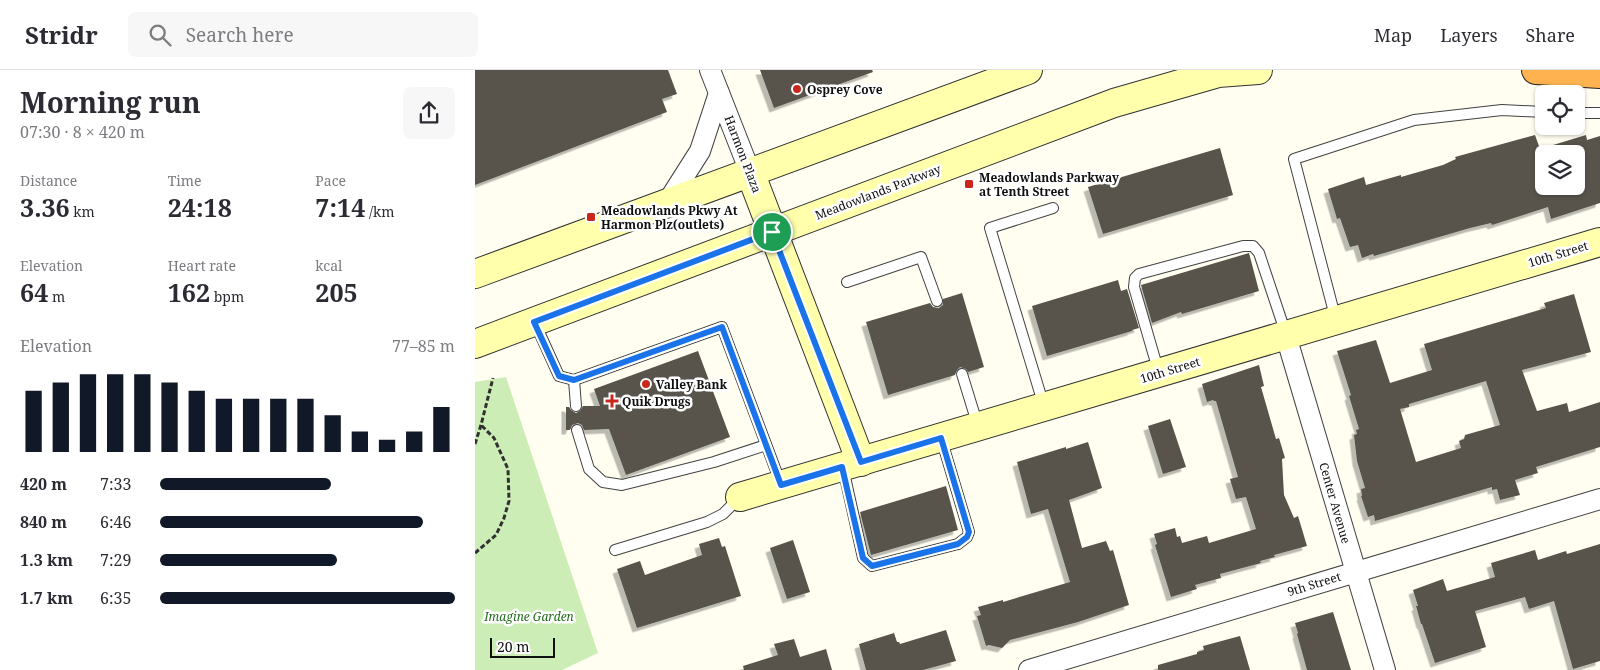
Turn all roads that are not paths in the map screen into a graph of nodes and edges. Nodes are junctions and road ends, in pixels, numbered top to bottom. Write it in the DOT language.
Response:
graph roads {
  1 [pos="710,70"];
  2 [pos="1258,70"];
  3 [pos="1536,70"];
  4 [pos="1012,73"];
  5 [pos="1600,74"];
  6 [pos="719,93"];
  7 [pos="1535,112"];
  8 [pos="1585,113"];
  9 [pos="1600,113"];
  10 [pos="750,172"];
  11 [pos="667,202"];
  12 [pos="1053,208"];
  13 [pos="772,232"];
  14 [pos="1600,242"];
  15 [pos="475,274"];
  16 [pos="847,282"];
  17 [pos="937,300"];
  18 [pos="1336,321"];
  19 [pos="534,322"];
  20 [pos="1286,336"];
  21 [pos="475,344"];
  22 [pos="962,374"];
  23 [pos="1159,374"];
  24 [pos="574,380"];
  25 [pos="576,406"];
  26 [pos="1045,408"];
  27 [pos="978,427"];
  28 [pos="577,430"];
  29 [pos="941,438"];
  30 [pos="766,445"];
  31 [pos="852,465"];
  32 [pos="781,485"];
  33 [pos="740,497"];
  34 [pos="1600,499"];
  35 [pos="615,550"];
  36 [pos="1355,571"];
  37 [pos="1029,670"];
  38 [pos="1385,670"];
  1 -- 6 [label="street, Harmon Plaza"];
  2 -- 13 [label="main road, Meadowlands Parkway"];
  3 -- 5 [label="highway"];
  4 -- 10 [label="main road"];
  6 -- 10 [label="street, Harmon Plaza"];
  6 -- 11 [label="street"];
  7 -- 18 [label="lane"];
  8 -- 9 [label="lane"];
  10 -- 11 [label="main road"];
  10 -- 13 [label="main road, Harmon Plaza"];
  11 -- 15 [label="main road"];
  12 -- 26 [label="lane"];
  13 -- 19 [label="main road, Meadowlands Parkway"];
  13 -- 31 [label="main road, Harmon Plaza"];
  14 -- 18 [label="main road, 10th Street"];
  16 -- 17 [label="lane"];
  18 -- 20 [label="main road, 10th Street"];
  19 -- 21 [label="main road, Meadowlands Parkway"];
  19 -- 24 [label="lane"];
  20 -- 23 [label="main road, 10th Street"];
  20 -- 23 [label="lane"];
  20 -- 36 [label="street, Center Avenue"];
  22 -- 27 [label="lane"];
  23 -- 26 [label="main road, 10th Street"];
  24 -- 25 [label="lane"];
  24 -- 30 [label="lane"];
  26 -- 27 [label="main road, 10th Street"];
  27 -- 29 [label="main road, 10th Street"];
  28 -- 30 [label="lane"];
  29 -- 31 [label="main road, 10th Street"];
  29 -- 31 [label="lane"];
  30 -- 32 [label="lane"];
  31 -- 32 [label="main road, 10th Street"];
  32 -- 33 [label="main road, 10th Street"];
  33 -- 35 [label="lane"];
  34 -- 36 [label="street, 9th Street"];
  36 -- 37 [label="street, 9th Street"];
  36 -- 38 [label="street, Center Avenue"];
}
